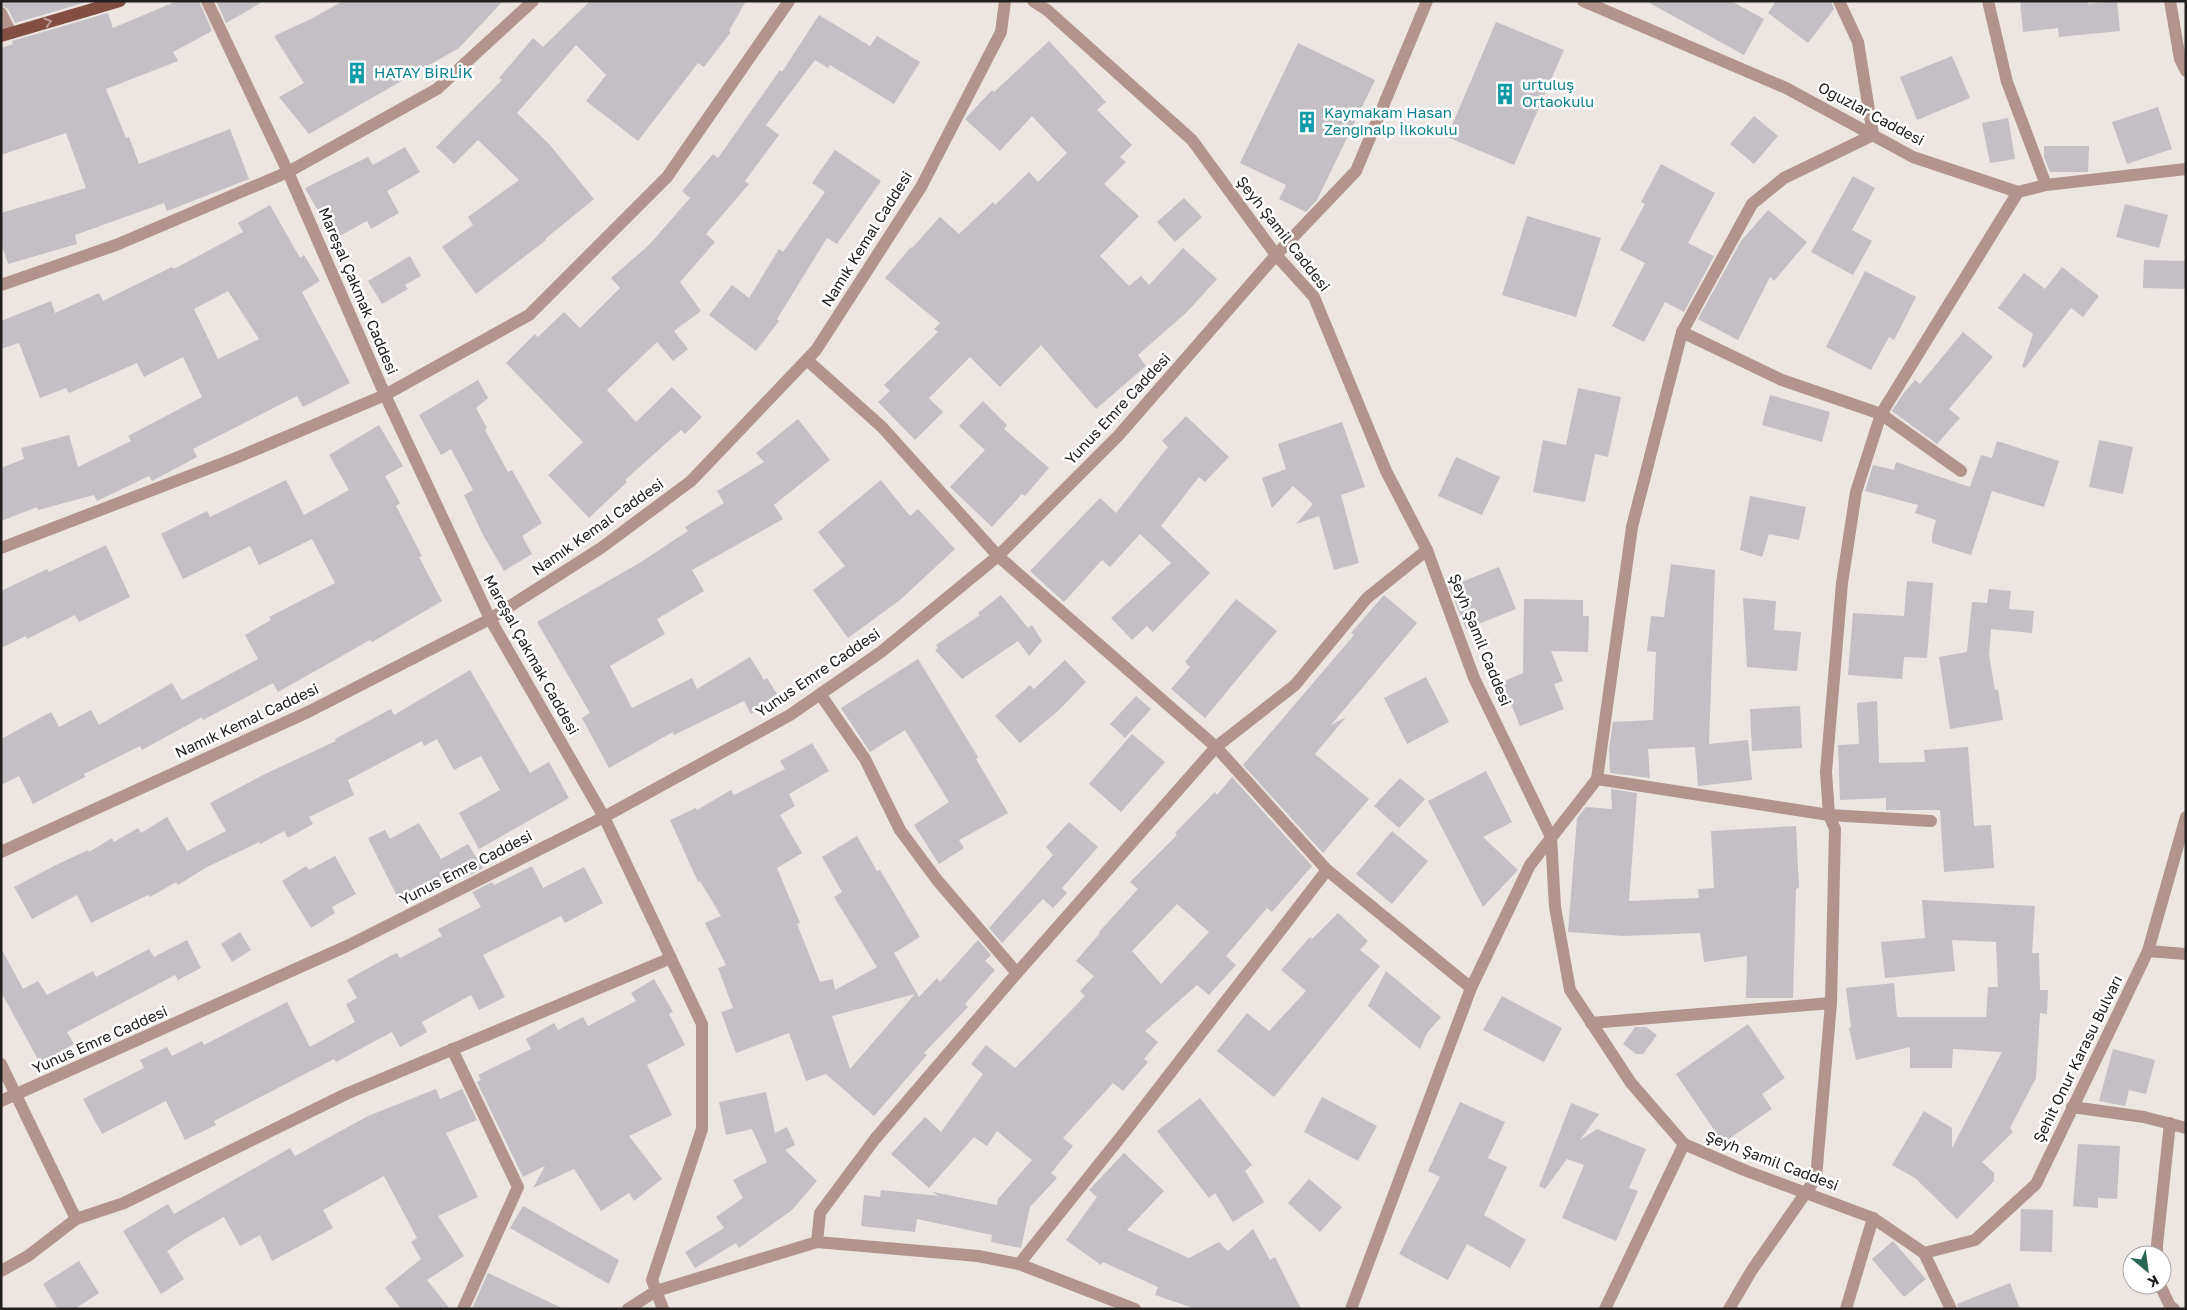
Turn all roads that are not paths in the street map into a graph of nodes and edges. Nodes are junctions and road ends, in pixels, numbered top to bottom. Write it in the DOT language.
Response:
graph roads {
  1 [pos="120,1"];
  2 [pos="207,1"];
  3 [pos="533,1"];
  4 [pos="789,1"];
  5 [pos="1005,1"];
  6 [pos="1033,1"];
  7 [pos="1427,1"];
  8 [pos="1583,1"];
  9 [pos="1839,1"];
  10 [pos="1988,1"];
  11 [pos="2170,1"];
  12 [pos="1,12"];
  13 [pos="6,34"];
  14 [pos="2186,71"];
  15 [pos="1873,135"];
  16 [pos="2186,169"];
  17 [pos="288,172"];
  18 [pos="2046,185"];
  19 [pos="2018,192"];
  20 [pos="1276,255"];
  21 [pos="1,286"];
  22 [pos="1682,332"];
  23 [pos="807,360"];
  24 [pos="385,395"];
  25 [pos="1881,414"];
  26 [pos="1961,471"];
  27 [pos="1,548"];
  28 [pos="1427,550"];
  29 [pos="998,556"];
  30 [pos="490,619"];
  31 [pos="820,694"];
  32 [pos="1216,747"];
  33 [pos="1597,779"];
  34 [pos="1829,814"];
  35 [pos="604,816"];
  36 [pos="2186,817"];
  37 [pos="1931,821"];
  38 [pos="1551,837"];
  39 [pos="1,852"];
  40 [pos="1327,870"];
  41 [pos="2148,951"];
  42 [pos="2186,954"];
  43 [pos="671,958"];
  44 [pos="1016,973"];
  45 [pos="1471,988"];
  46 [pos="1831,1003"];
  47 [pos="1591,1023"];
  48 [pos="452,1050"];
  49 [pos="1,1064"];
  50 [pos="18,1094"];
  51 [pos="1,1101"];
  52 [pos="2072,1107"];
  53 [pos="2170,1123"];
  54 [pos="2186,1128"];
  55 [pos="1684,1144"];
  56 [pos="1807,1192"];
  57 [pos="1874,1218"];
  58 [pos="76,1219"];
  59 [pos="817,1242"];
  60 [pos="2156,1245"];
  61 [pos="1924,1253"];
  62 [pos="1019,1264"];
  63 [pos="1,1271"];
  64 [pos="656,1290"];
  65 [pos="2165,1295"];
  66 [pos="463,1309"];
  67 [pos="628,1309"];
  68 [pos="663,1309"];
  69 [pos="1135,1309"];
  70 [pos="1351,1309"];
  71 [pos="1605,1309"];
  72 [pos="1729,1309"];
  73 [pos="1846,1309"];
  74 [pos="1951,1309"];
  75 [pos="2174,1309"];
  13 -- 1 [label="main road, one-way"];
  2 -- 17 [label="street, Mareşal Çakmak Caddesi"];
  3 -- 17 [label="street"];
  4 -- 24 [label="street"];
  5 -- 23 [label="street, Namık Kemal Caddesi"];
  6 -- 20 [label="street, Şeyh Şamil Caddesi"];
  7 -- 20 [label="street, Yunus Emre Caddesi"];
  8 -- 15 [label="street, Oğuzlar Caddesi"];
  9 -- 15 [label="street"];
  10 -- 18 [label="street"];
  11 -- 14 [label="street"];
  12 -- 13 [label="street"];
  15 -- 19 [label="street, Oğuzlar Caddesi"];
  15 -- 22 [label="street"];
  16 -- 18 [label="street"];
  17 -- 21 [label="street"];
  17 -- 24 [label="street, Mareşal Çakmak Caddesi"];
  18 -- 19 [label="street"];
  19 -- 25 [label="street"];
  20 -- 28 [label="street, Şeyh Şamil Caddesi"];
  20 -- 29 [label="street, Yunus Emre Caddesi"];
  22 -- 25 [label="street"];
  22 -- 33 [label="street"];
  23 -- 29 [label="street"];
  23 -- 30 [label="street, Namık Kemal Caddesi"];
  24 -- 27 [label="street"];
  24 -- 30 [label="street, Mareşal Çakmak Caddesi"];
  25 -- 26 [label="street"];
  25 -- 34 [label="street"];
  28 -- 32 [label="street"];
  28 -- 38 [label="street, Şeyh Şamil Caddesi"];
  29 -- 31 [label="street, Yunus Emre Caddesi"];
  29 -- 32 [label="street"];
  30 -- 35 [label="street, Mareşal Çakmak Caddesi"];
  30 -- 39 [label="street, Namık Kemal Caddesi"];
  31 -- 35 [label="street, Yunus Emre Caddesi"];
  31 -- 44 [label="street"];
  32 -- 40 [label="street"];
  32 -- 44 [label="street"];
  33 -- 34 [label="street"];
  33 -- 38 [label="street"];
  34 -- 37 [label="street"];
  34 -- 46 [label="street"];
  35 -- 43 [label="street, Mareşal Çakmak Caddesi"];
  35 -- 50 [label="street, Yunus Emre Caddesi"];
  36 -- 41 [label="street, Şehit Onur Karasu Bulvarı"];
  38 -- 45 [label="street"];
  38 -- 47 [label="street, Şeyh Şamil Caddesi"];
  40 -- 45 [label="street"];
  40 -- 62 [label="street"];
  41 -- 42 [label="street"];
  41 -- 52 [label="street, Şehit Onur Karasu Bulvarı"];
  43 -- 48 [label="street"];
  43 -- 64 [label="street, Mareşal Çakmak Caddesi"];
  44 -- 59 [label="street"];
  45 -- 70 [label="street"];
  46 -- 47 [label="street"];
  46 -- 56 [label="street"];
  47 -- 55 [label="street, Şeyh Şamil Caddesi"];
  48 -- 58 [label="street"];
  48 -- 66 [label="street"];
  49 -- 50 [label="street"];
  50 -- 51 [label="street, Yunus Emre Caddesi"];
  50 -- 58 [label="street"];
  52 -- 53 [label="street"];
  52 -- 61 [label="street, Şehit Onur Karasu Bulvarı"];
  53 -- 54 [label="street"];
  53 -- 60 [label="street"];
  55 -- 56 [label="street, Şeyh Şamil Caddesi"];
  55 -- 71 [label="street"];
  56 -- 57 [label="street, Şeyh Şamil Caddesi"];
  56 -- 72 [label="street"];
  57 -- 61 [label="street, Şeyh Şamil Caddesi"];
  57 -- 73 [label="street"];
  58 -- 63 [label="street"];
  59 -- 62 [label="street"];
  59 -- 64 [label="street"];
  61 -- 74 [label="street"];
  62 -- 69 [label="street"];
  64 -- 67 [label="street"];
  64 -- 68 [label="street, Mareşal Çakmak Caddesi"];
  65 -- 75 [label="street"];
}
